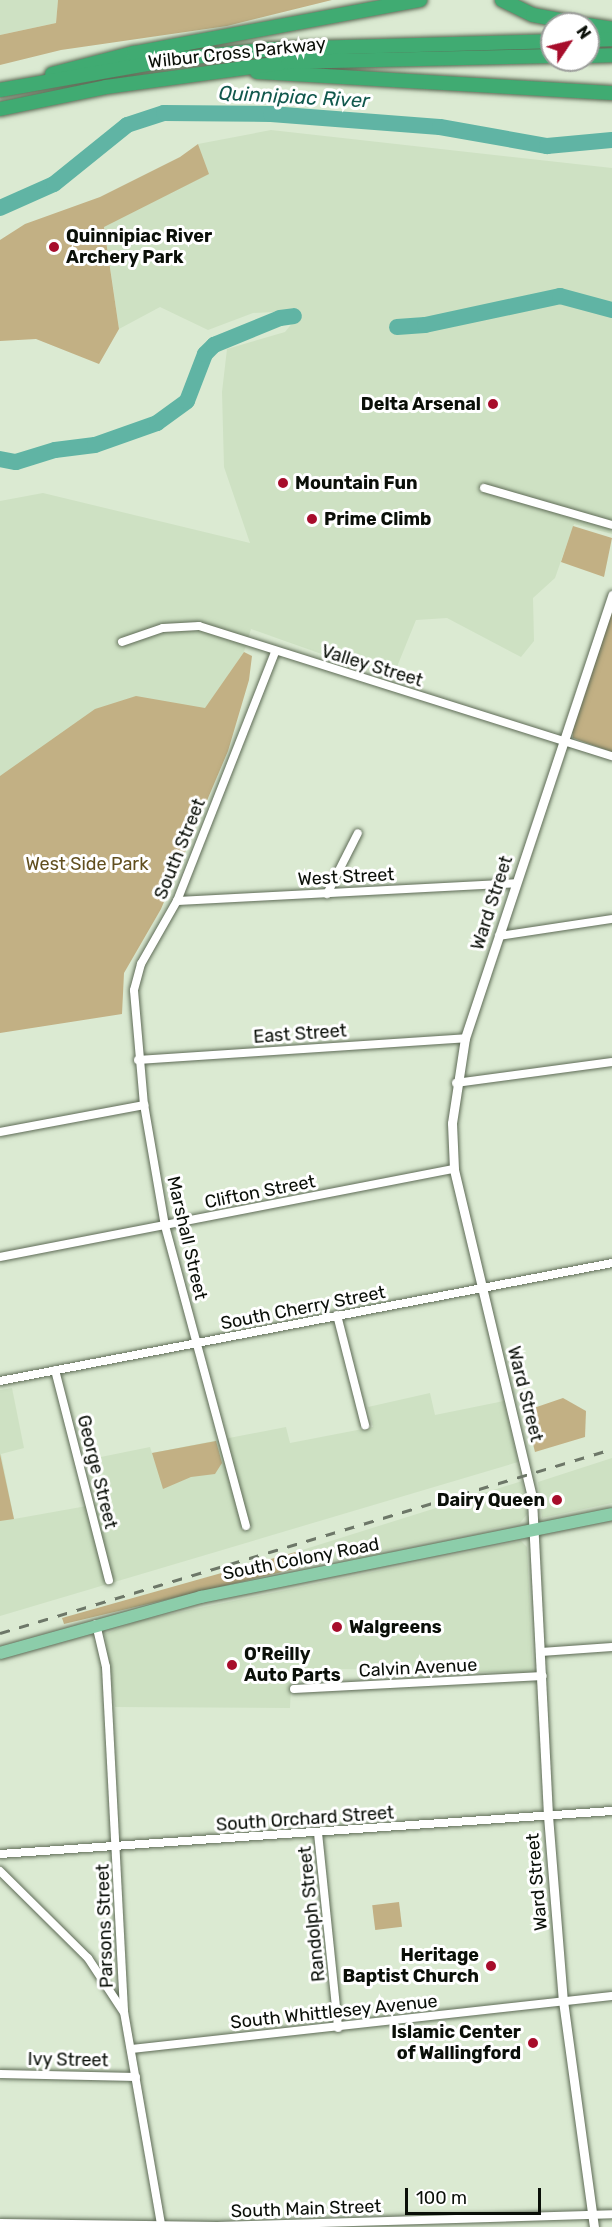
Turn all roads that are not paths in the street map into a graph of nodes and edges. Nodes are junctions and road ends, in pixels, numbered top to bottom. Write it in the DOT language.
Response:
graph roads {
  1 [pos="420,0"];
  2 [pos="504,1"];
  3 [pos="540,16"];
  4 [pos="540,41"];
  5 [pos="540,57"];
  6 [pos="219,69"];
  7 [pos="23,85"];
  8 [pos="0,90"];
  9 [pos="612,93"];
  10 [pos="0,109"];
  11 [pos="484,488"];
  12 [pos="612,525"];
  13 [pos="612,595"];
  14 [pos="122,642"];
  15 [pos="275,652"];
  16 [pos="563,740"];
  17 [pos="612,756"];
  18 [pos="358,833"];
  19 [pos="517,883"];
  20 [pos="327,894"];
  21 [pos="177,901"];
  22 [pos="612,919"];
  23 [pos="499,936"];
  24 [pos="465,1038"];
  25 [pos="138,1060"];
  26 [pos="612,1062"];
  27 [pos="456,1083"];
  28 [pos="144,1105"];
  29 [pos="0,1132"];
  30 [pos="454,1168"];
  31 [pos="165,1226"];
  32 [pos="0,1257"];
  33 [pos="612,1263"];
  34 [pos="482,1290"];
  35 [pos="337,1315"];
  36 [pos="197,1344"];
  37 [pos="55,1370"];
  38 [pos="0,1381"];
  39 [pos="364,1425"];
  40 [pos="612,1514"];
  41 [pos="246,1526"];
  42 [pos="535,1530"];
  43 [pos="109,1580"];
  44 [pos="96,1624"];
  45 [pos="612,1647"];
  46 [pos="541,1652"];
  47 [pos="0,1653"];
  48 [pos="543,1676"];
  49 [pos="294,1689"];
  50 [pos="612,1811"];
  51 [pos="548,1815"];
  52 [pos="318,1833"];
  53 [pos="117,1848"];
  54 [pos="0,1854"];
  55 [pos="0,1871"];
  56 [pos="612,1996"];
  57 [pos="563,2002"];
  58 [pos="124,2012"];
  59 [pos="338,2028"];
  60 [pos="131,2049"];
  61 [pos="0,2074"];
  62 [pos="136,2077"];
  63 [pos="612,2214"];
  64 [pos="592,2216"];
  65 [pos="0,2223"];
  66 [pos="161,2225"];
  67 [pos="217,2227"];
  68 [pos="594,2227"];
  1 -- 7 [label="highway"];
  2 -- 3 [label="highway"];
  4 -- 7 [label="highway, Wilbur Cross Parkway"];
  5 -- 6 [label="highway, Wilbur Cross Parkway"];
  6 -- 9 [label="highway"];
  6 -- 10 [label="highway, Wilbur Cross Parkway"];
  7 -- 8 [label="highway, Wilbur Cross Parkway"];
  11 -- 12 [label="street"];
  13 -- 16 [label="street, Ward Street"];
  14 -- 15 [label="street, Valley Street"];
  15 -- 16 [label="street, Valley Street"];
  15 -- 21 [label="street, South Street"];
  16 -- 17 [label="street, Valley Street"];
  16 -- 19 [label="street, Ward Street"];
  18 -- 20 [label="street"];
  19 -- 20 [label="street, West Street"];
  19 -- 23 [label="street, Ward Street"];
  20 -- 21 [label="street, West Street"];
  21 -- 25 [label="street, South Street"];
  22 -- 23 [label="street"];
  23 -- 24 [label="street, Ward Street"];
  24 -- 25 [label="street, East Street"];
  24 -- 27 [label="street, Ward Street"];
  25 -- 28 [label="street, Marshall Street"];
  26 -- 27 [label="street"];
  27 -- 30 [label="street, Ward Street"];
  28 -- 29 [label="street"];
  28 -- 31 [label="street, Marshall Street"];
  30 -- 31 [label="street, Clifton Street"];
  30 -- 34 [label="street, Ward Street"];
  31 -- 32 [label="street, Clifton Street"];
  31 -- 36 [label="street, Marshall Street"];
  33 -- 34 [label="street, South Cherry Street"];
  34 -- 35 [label="street, South Cherry Street"];
  34 -- 42 [label="street, Ward Street"];
  35 -- 36 [label="street, South Cherry Street"];
  35 -- 39 [label="street"];
  36 -- 37 [label="street, South Cherry Street"];
  36 -- 41 [label="street, Marshall Street"];
  37 -- 38 [label="street, South Cherry Street"];
  37 -- 43 [label="street, George Street"];
  40 -- 42 [label="main road, South Colony Road"];
  42 -- 44 [label="main road, South Colony Road"];
  42 -- 46 [label="street, Ward Street"];
  44 -- 47 [label="main road, South Colony Road"];
  44 -- 53 [label="street, Parsons Street"];
  45 -- 46 [label="street"];
  46 -- 48 [label="street, Ward Street"];
  48 -- 49 [label="street, Calvin Avenue"];
  48 -- 51 [label="street, Ward Street"];
  50 -- 51 [label="street, South Orchard Street"];
  51 -- 52 [label="street, South Orchard Street"];
  51 -- 57 [label="street, Ward Street"];
  52 -- 53 [label="street, South Orchard Street"];
  52 -- 59 [label="street, Randolph Street"];
  53 -- 54 [label="street, South Orchard Street"];
  53 -- 58 [label="street, Parsons Street"];
  55 -- 58 [label="street"];
  56 -- 57 [label="street, South Whittlesey Avenue"];
  57 -- 59 [label="street, South Whittlesey Avenue"];
  57 -- 64 [label="street, Ward Street"];
  58 -- 60 [label="street, Parsons Street"];
  59 -- 60 [label="street, South Whittlesey Avenue"];
  60 -- 62 [label="street, Parsons Street"];
  61 -- 62 [label="street, Ivy Street"];
  62 -- 66 [label="street, Parsons Street"];
  63 -- 64 [label="street, South Main Street"];
  64 -- 67 [label="street, South Main Street"];
  64 -- 68 [label="street, Ward Street"];
  65 -- 66 [label="street, South Main Street"];
  66 -- 67 [label="street, South Main Street"];
}
